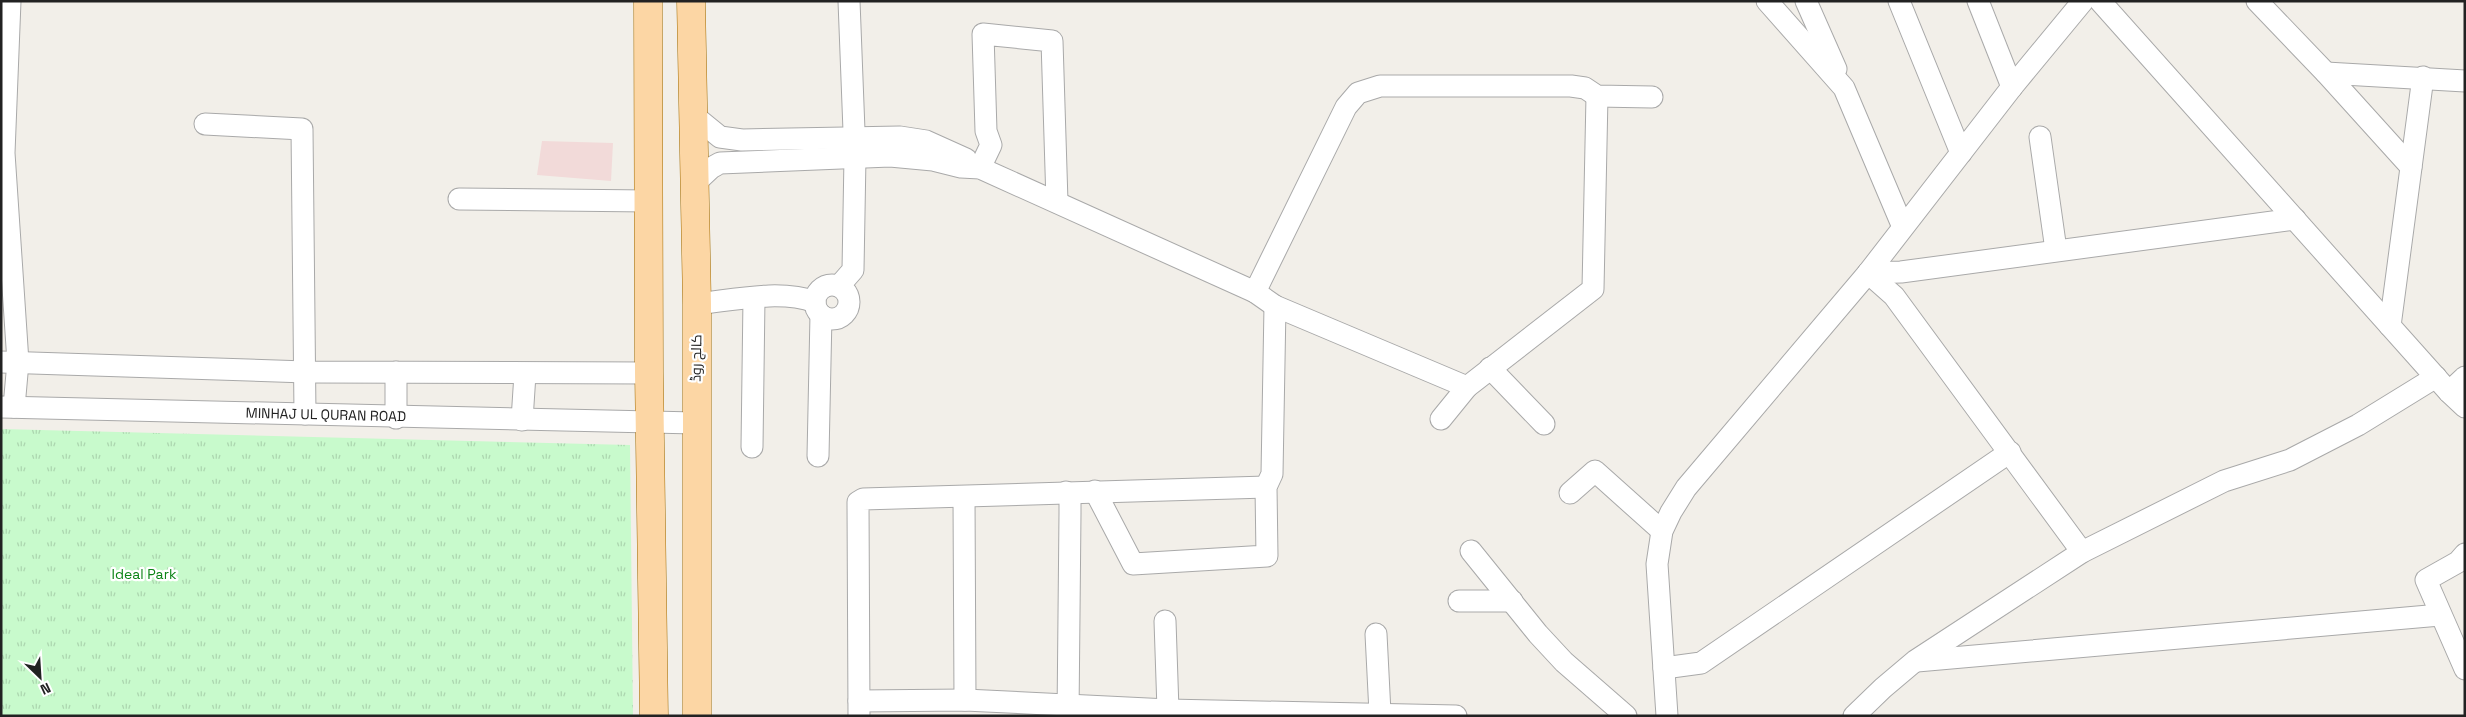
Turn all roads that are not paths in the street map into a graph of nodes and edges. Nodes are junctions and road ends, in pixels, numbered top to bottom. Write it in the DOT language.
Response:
graph roads {
  1 [pos="10,1"];
  2 [pos="648,1"];
  3 [pos="692,1"];
  4 [pos="849,1"];
  5 [pos="1766,1"];
  6 [pos="1806,1"];
  7 [pos="1899,1"];
  8 [pos="1978,1"];
  9 [pos="2083,1"];
  10 [pos="2100,1"];
  11 [pos="2257,1"];
  12 [pos="2326,73"];
  13 [pos="2423,77"];
  14 [pos="2465,81"];
  15 [pos="2012,86"];
  16 [pos="1844,88"];
  17 [pos="1597,96"];
  18 [pos="1652,97"];
  19 [pos="693,115"];
  20 [pos="205,124"];
  21 [pos="2040,137"];
  22 [pos="854,147"];
  23 [pos="1961,153"];
  24 [pos="2411,167"];
  25 [pos="978,168"];
  26 [pos="695,183"];
  27 [pos="459,198"];
  28 [pos="649,201"];
  29 [pos="1058,202"];
  30 [pos="2295,219"];
  31 [pos="1902,226"];
  32 [pos="2056,250"];
  33 [pos="1868,273"];
  34 [pos="839,286"];
  35 [pos="1255,292"];
  36 [pos="754,298"];
  37 [pos="697,304"];
  38 [pos="1275,306"];
  39 [pos="818,309"];
  40 [pos="2390,326"];
  41 [pos="10,362"];
  42 [pos="1490,368"];
  43 [pos="306,372"];
  44 [pos="396,372"];
  45 [pos="649,373"];
  46 [pos="525,374"];
  47 [pos="2465,377"];
  48 [pos="2442,385"];
  49 [pos="1467,386"];
  50 [pos="8,407"];
  51 [pos="2465,407"];
  52 [pos="306,414"];
  53 [pos="396,418"];
  54 [pos="1441,419"];
  55 [pos="522,420"];
  56 [pos="695,423"];
  57 [pos="650,424"];
  58 [pos="1544,424"];
  59 [pos="752,447"];
  60 [pos="2010,452"];
  61 [pos="818,456"];
  62 [pos="1266,487"];
  63 [pos="1095,491"];
  64 [pos="1066,492"];
  65 [pos="1570,494"];
  66 [pos="964,497"];
  67 [pos="1662,531"];
  68 [pos="1471,551"];
  69 [pos="2082,552"];
  70 [pos="2465,554"];
  71 [pos="1459,601"];
  72 [pos="1512,601"];
  73 [pos="2440,616"];
  74 [pos="1165,621"];
  75 [pos="1376,634"];
  76 [pos="1915,661"];
  77 [pos="1664,668"];
  78 [pos="2465,669"];
  79 [pos="965,700"];
  80 [pos="859,708"];
  81 [pos="1168,710"];
  82 [pos="1068,711"];
  83 [pos="1380,714"];
  84 [pos="654,716"];
  85 [pos="697,716"];
  86 [pos="1456,716"];
  87 [pos="1626,716"];
  88 [pos="1667,716"];
  89 [pos="1854,716"];
  1 -- 41 [label="street"];
  2 -- 28 [label="main road"];
  3 -- 19 [label="main road, کالج روڈ"];
  4 -- 22 [label="street"];
  5 -- 16 [label="street"];
  6 -- 16 [label="street"];
  7 -- 23 [label="street"];
  8 -- 15 [label="street"];
  9 -- 15 [label="street"];
  10 -- 30 [label="street"];
  11 -- 12 [label="street"];
  12 -- 13 [label="street"];
  12 -- 24 [label="street"];
  13 -- 14 [label="street"];
  13 -- 24 [label="street"];
  15 -- 23 [label="street"];
  16 -- 31 [label="street"];
  17 -- 18 [label="street"];
  17 -- 35 [label="street"];
  17 -- 42 [label="street"];
  19 -- 22 [label="street"];
  19 -- 26 [label="main road, کالج روڈ"];
  20 -- 43 [label="street"];
  21 -- 32 [label="street"];
  22 -- 25 [label="street"];
  22 -- 26 [label="street"];
  22 -- 34 [label="street"];
  23 -- 31 [label="street"];
  24 -- 40 [label="street"];
  25 -- 29 [label="street"];
  25 -- 29 [label="street"];
  26 -- 37 [label="main road, کالج روڈ"];
  27 -- 28 [label="street"];
  28 -- 45 [label="main road"];
  29 -- 35 [label="street"];
  30 -- 32 [label="street"];
  30 -- 40 [label="street"];
  31 -- 33 [label="street"];
  32 -- 33 [label="street"];
  33 -- 60 [label="street"];
  33 -- 67 [label="street"];
  34 -- 39 [label="street"];
  34 -- 39 [label="street"];
  35 -- 38 [label="street"];
  36 -- 37 [label="street"];
  36 -- 39 [label="street"];
  36 -- 59 [label="street"];
  37 -- 56 [label="main road, کالج روڈ"];
  38 -- 49 [label="street"];
  38 -- 62 [label="street"];
  39 -- 61 [label="street"];
  40 -- 48 [label="street"];
  41 -- 43 [label="street"];
  41 -- 50 [label="street"];
  42 -- 49 [label="street"];
  42 -- 58 [label="street"];
  43 -- 44 [label="street"];
  43 -- 52 [label="street"];
  44 -- 46 [label="street"];
  44 -- 53 [label="street"];
  45 -- 46 [label="street"];
  45 -- 57 [label="main road"];
  46 -- 55 [label="street"];
  47 -- 48 [label="street"];
  48 -- 51 [label="street"];
  48 -- 69 [label="street"];
  49 -- 54 [label="street"];
  50 -- 52 [label="street, MINHAJ UL QURAN ROAD"];
  52 -- 53 [label="street, MINHAJ UL QURAN ROAD"];
  53 -- 55 [label="street, MINHAJ UL QURAN ROAD"];
  55 -- 57 [label="street, MINHAJ UL QURAN ROAD"];
  56 -- 57 [label="street, MINHAJ UL QURAN ROAD"];
  56 -- 85 [label="main road, کالج روڈ"];
  57 -- 84 [label="main road"];
  60 -- 69 [label="street"];
  60 -- 77 [label="street"];
  62 -- 63 [label="street"];
  62 -- 63 [label="street"];
  63 -- 64 [label="street"];
  64 -- 66 [label="street"];
  64 -- 82 [label="street"];
  65 -- 67 [label="street"];
  66 -- 79 [label="street"];
  66 -- 80 [label="street"];
  67 -- 77 [label="street"];
  68 -- 72 [label="street"];
  69 -- 76 [label="street"];
  70 -- 73 [label="street"];
  71 -- 72 [label="street"];
  72 -- 87 [label="street"];
  73 -- 76 [label="street"];
  73 -- 78 [label="street"];
  74 -- 81 [label="street"];
  75 -- 83 [label="street"];
  76 -- 89 [label="street"];
  77 -- 88 [label="street"];
  79 -- 80 [label="street"];
  79 -- 82 [label="street"];
  81 -- 82 [label="street"];
  81 -- 83 [label="street"];
  83 -- 86 [label="street"];
}
